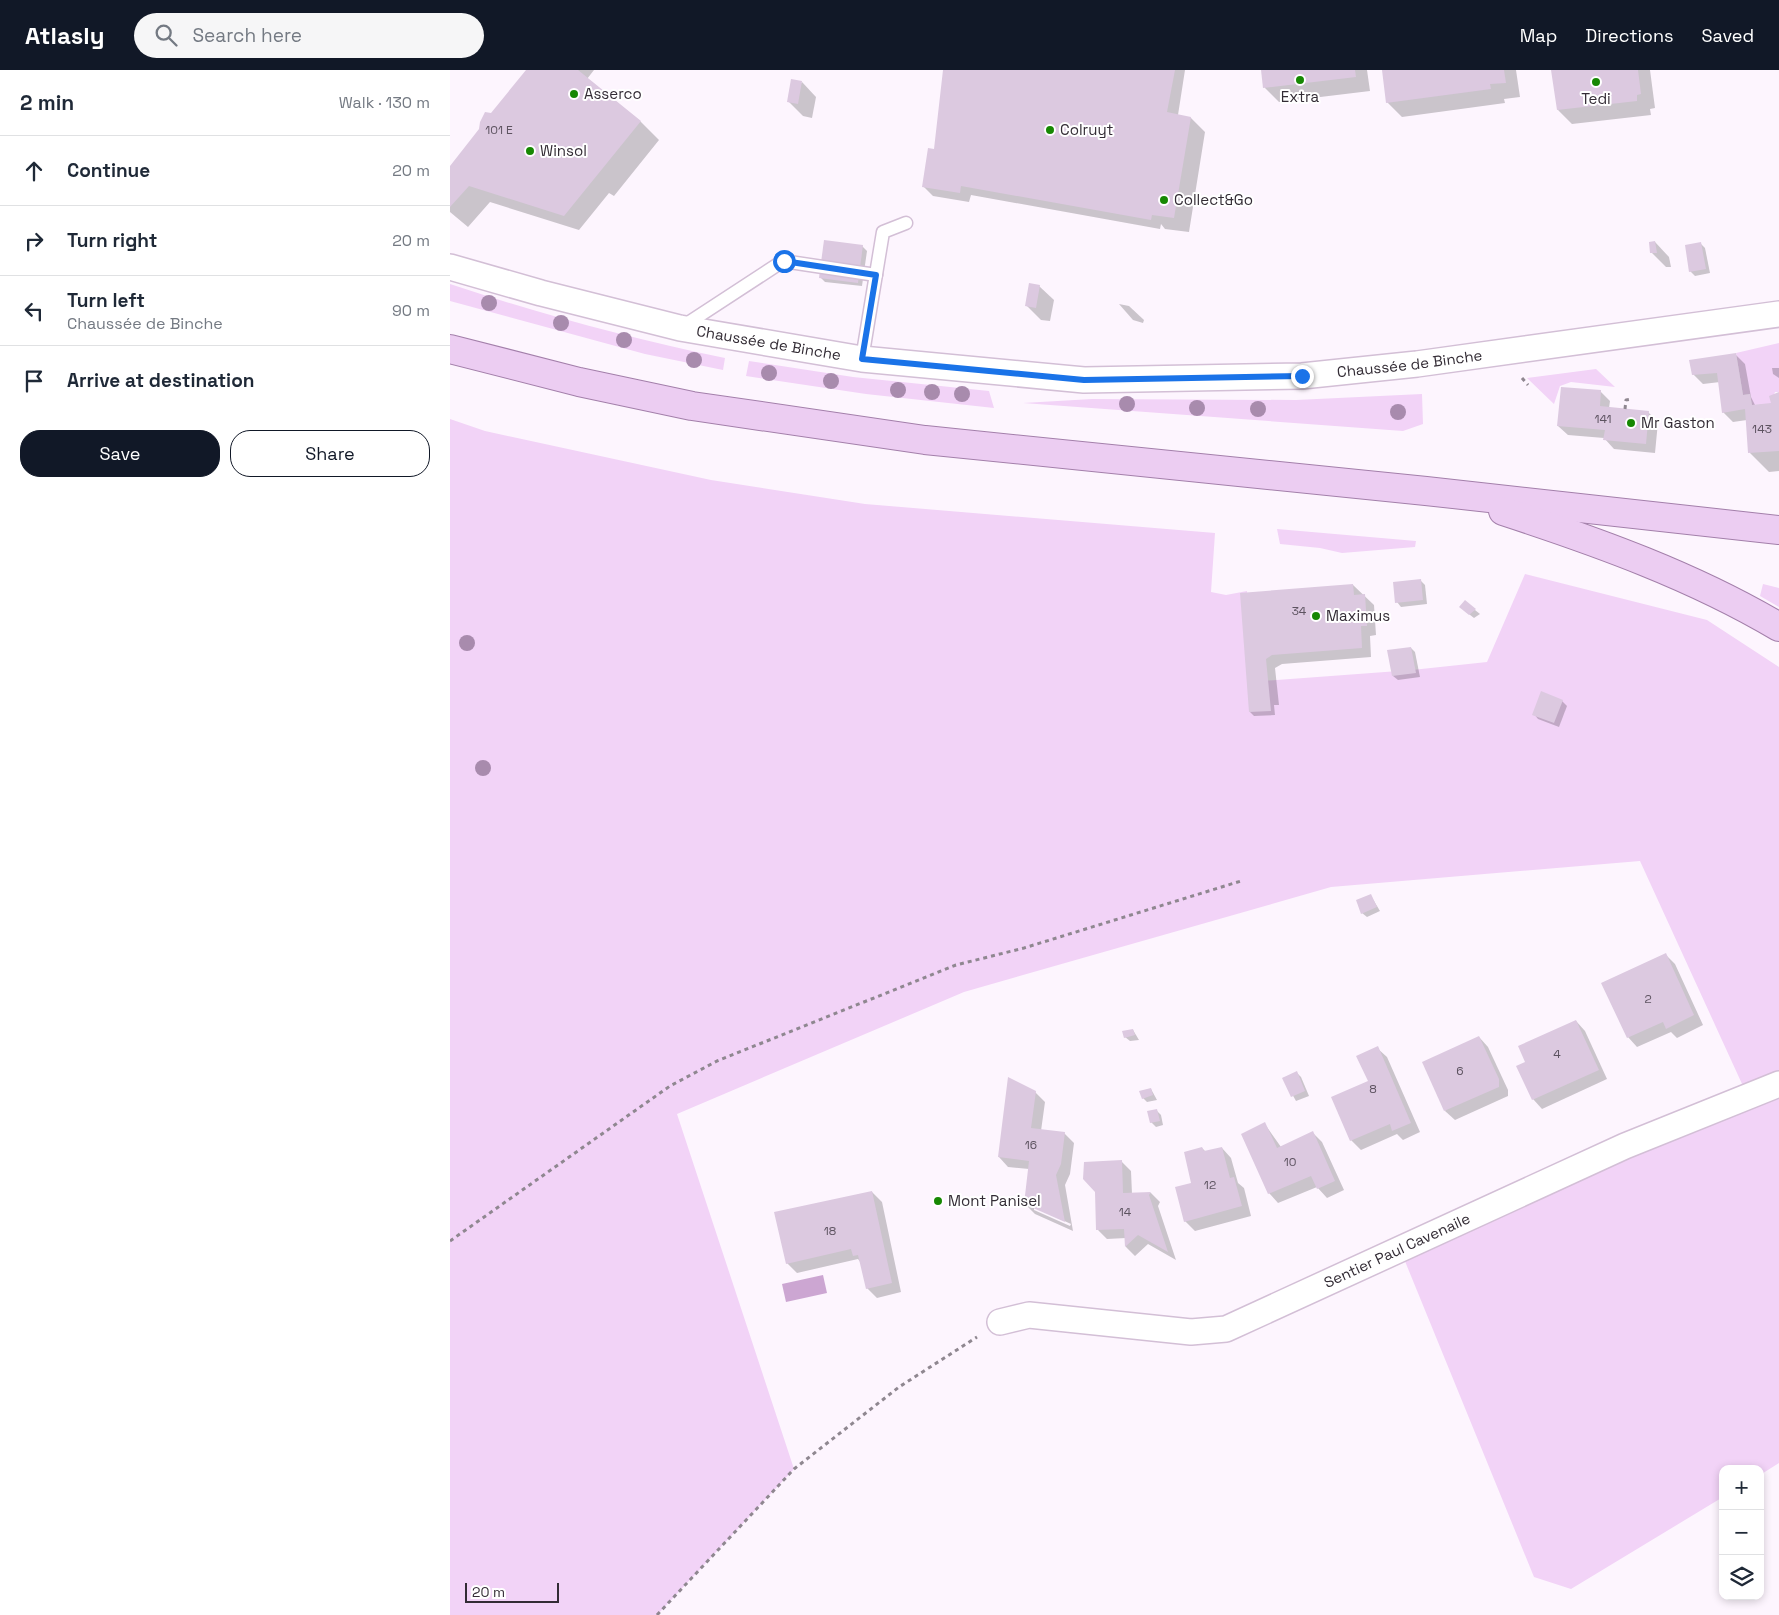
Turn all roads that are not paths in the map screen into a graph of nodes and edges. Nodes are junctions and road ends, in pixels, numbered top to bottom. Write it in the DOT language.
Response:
graph roads {
  1 [pos="906,223"];
  2 [pos="450,266"];
  3 [pos="876,275"];
  4 [pos="1779,314"];
  5 [pos="680,328"];
  6 [pos="450,349"];
  7 [pos="862,359"];
  8 [pos="1452,493"];
  9 [pos="1779,530"];
  10 [pos="1779,627"];
  11 [pos="1779,1084"];
  12 [pos="1000,1322"];
  1 -- 3 [label="lane"];
  2 -- 5 [label="street, Chaussée de Binche"];
  3 -- 5 [label="lane"];
  3 -- 7 [label="lane"];
  4 -- 7 [label="street, Chaussée de Binche"];
  5 -- 7 [label="street, Chaussée de Binche"];
  6 -- 8 [label="main road"];
  8 -- 9 [label="main road"];
  8 -- 10 [label="main road"];
  11 -- 12 [label="street, Sentier Paul Cavenaile"];
}
